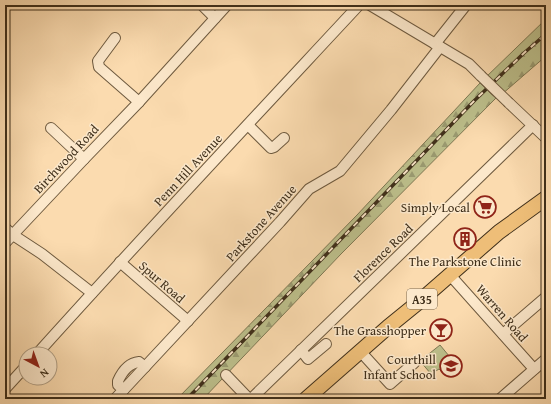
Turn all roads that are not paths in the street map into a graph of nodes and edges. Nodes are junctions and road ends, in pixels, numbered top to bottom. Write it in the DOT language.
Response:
graph roads {
  1 [pos="202,5"];
  2 [pos="227,5"];
  3 [pos="359,5"];
  4 [pos="370,5"];
  5 [pos="466,5"];
  6 [pos="215,18"];
  7 [pos="115,38"];
  8 [pos="437,45"];
  9 [pos="139,102"];
  10 [pos="248,125"];
  11 [pos="532,125"];
  12 [pos="51,128"];
  13 [pos="284,138"];
  14 [pos="546,138"];
  15 [pos="84,159"];
  16 [pos="546,198"];
  17 [pos="9,231"];
  18 [pos="5,243"];
  19 [pos="120,262"];
  20 [pos="450,274"];
  21 [pos="92,293"];
  22 [pos="546,297"];
  23 [pos="188,321"];
  24 [pos="503,334"];
  25 [pos="326,344"];
  26 [pos="44,346"];
  27 [pos="301,350"];
  28 [pos="360,351"];
  29 [pos="546,359"];
  30 [pos="414,363"];
  31 [pos="534,369"];
  32 [pos="18,375"];
  33 [pos="226,375"];
  34 [pos="5,389"];
  35 [pos="115,399"];
  36 [pos="250,399"];
  37 [pos="306,399"];
  38 [pos="500,399"];
  1 -- 6 [label="street"];
  2 -- 6 [label="street, Birchwood Road"];
  3 -- 10 [label="street, Penn Hill Avenue"];
  4 -- 8 [label="street"];
  5 -- 8 [label="street, Parkstone Avenue"];
  6 -- 9 [label="street, Birchwood Road"];
  7 -- 9 [label="street"];
  8 -- 11 [label="street, bridge"];
  8 -- 23 [label="street, Parkstone Avenue"];
  9 -- 15 [label="street, Birchwood Road"];
  10 -- 13 [label="street"];
  10 -- 19 [label="street, Penn Hill Avenue"];
  11 -- 14 [label="street"];
  11 -- 27 [label="street, Florence Road"];
  12 -- 15 [label="street"];
  15 -- 17 [label="street, Birchwood Road"];
  16 -- 20 [label="highway, A35"];
  17 -- 18 [label="street, Birchwood Road"];
  17 -- 21 [label="street"];
  19 -- 21 [label="street, Penn Hill Avenue"];
  19 -- 23 [label="street, Spur Road"];
  20 -- 24 [label="street, Warren Road"];
  20 -- 28 [label="highway, A35"];
  21 -- 26 [label="street, Penn Hill Avenue"];
  22 -- 24 [label="street"];
  23 -- 35 [label="street, Parkstone Avenue"];
  24 -- 31 [label="street, Warren Road"];
  25 -- 27 [label="street"];
  27 -- 36 [label="street, Florence Road"];
  28 -- 30 [label="street"];
  28 -- 37 [label="highway, A35"];
  29 -- 31 [label="street"];
  31 -- 38 [label="street"];
  32 -- 34 [label="street"];
  33 -- 36 [label="street, Florence Road"];
}
